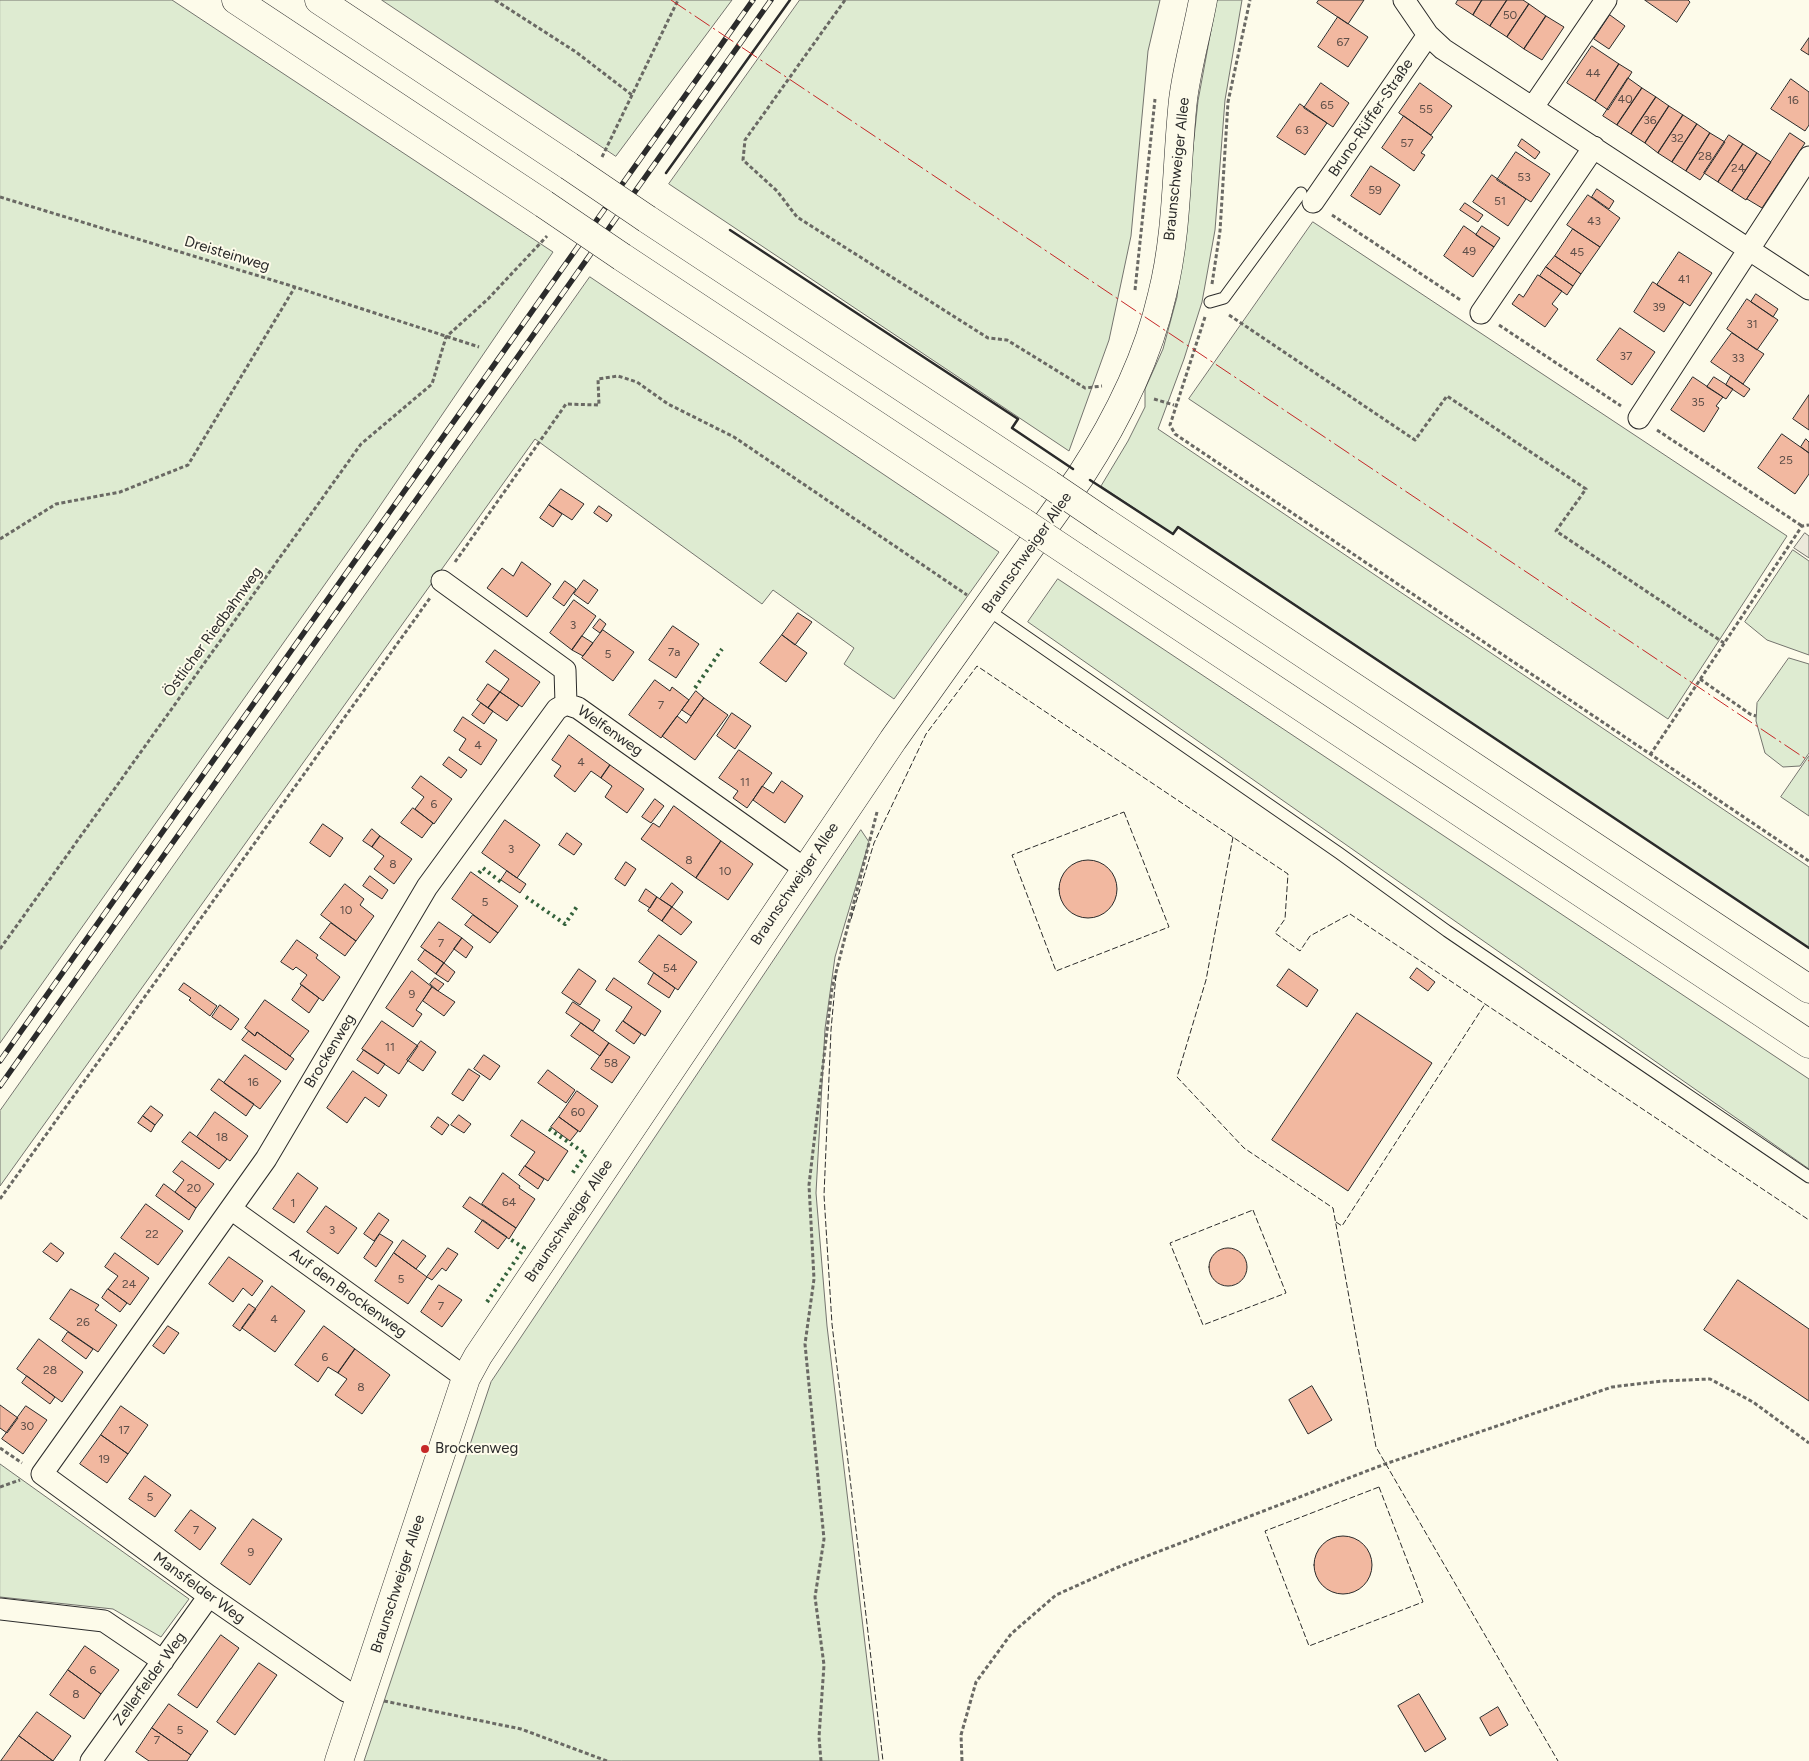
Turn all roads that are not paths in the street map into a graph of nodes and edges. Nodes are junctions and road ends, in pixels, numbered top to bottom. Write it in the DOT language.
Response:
graph roads {
  1 [pos="236,0"];
  2 [pos="319,0"];
  3 [pos="1203,0"];
  4 [pos="1404,0"];
  5 [pos="1606,0"];
  6 [pos="1428,35"];
  7 [pos="1533,107"];
  8 [pos="1594,147"];
  9 [pos="1809,157"];
  10 [pos="1307,198"];
  11 [pos="1748,249"];
  12 [pos="1809,289"];
  13 [pos="1210,302"];
  14 [pos="1481,313"];
  15 [pos="1639,418"];
  16 [pos="442,581"];
  17 [pos="981,605"];
  18 [pos="566,704"];
  19 [pos="805,869"];
  20 [pos="1809,989"];
  21 [pos="1809,1044"];
  22 [pos="1809,1177"];
  23 [pos="231,1209"];
  24 [pos="466,1378"];
  25 [pos="36,1471"];
  26 [pos="209,1596"];
  27 [pos="0,1609"];
  28 [pos="163,1661"];
  29 [pos="361,1697"];
  30 [pos="91,1761"];
  31 [pos="339,1761"];
  1 -- 21 [label="main road, bridge"];
  2 -- 20 [label="main road, bridge"];
  3 -- 17 [label="main road, Braunschweiger Allee"];
  4 -- 6 [label="street"];
  5 -- 7 [label="street"];
  6 -- 7 [label="street"];
  6 -- 10 [label="street, Bruno-Rüffer-Straße"];
  7 -- 8 [label="street"];
  8 -- 11 [label="street"];
  8 -- 14 [label="street"];
  9 -- 11 [label="street"];
  10 -- 13 [label="lane"];
  11 -- 12 [label="street"];
  11 -- 15 [label="street"];
  16 -- 18 [label="street, Welfenweg"];
  17 -- 19 [label="main road, Braunschweiger Allee"];
  17 -- 22 [label="lane"];
  18 -- 19 [label="street, Welfenweg"];
  18 -- 23 [label="street, Brockenweg"];
  19 -- 24 [label="main road, Braunschweiger Allee"];
  23 -- 24 [label="street, Auf den Brockenweg"];
  23 -- 25 [label="street, Brockenweg"];
  24 -- 29 [label="main road, Braunschweiger Allee"];
  25 -- 26 [label="street, Mansfelder Weg"];
  26 -- 28 [label="street, Zellerfelder Weg"];
  26 -- 29 [label="street, Mansfelder Weg"];
  27 -- 28 [label="street"];
  28 -- 30 [label="street, Zellerfelder Weg"];
  29 -- 31 [label="main road, Braunschweiger Allee"];
}
